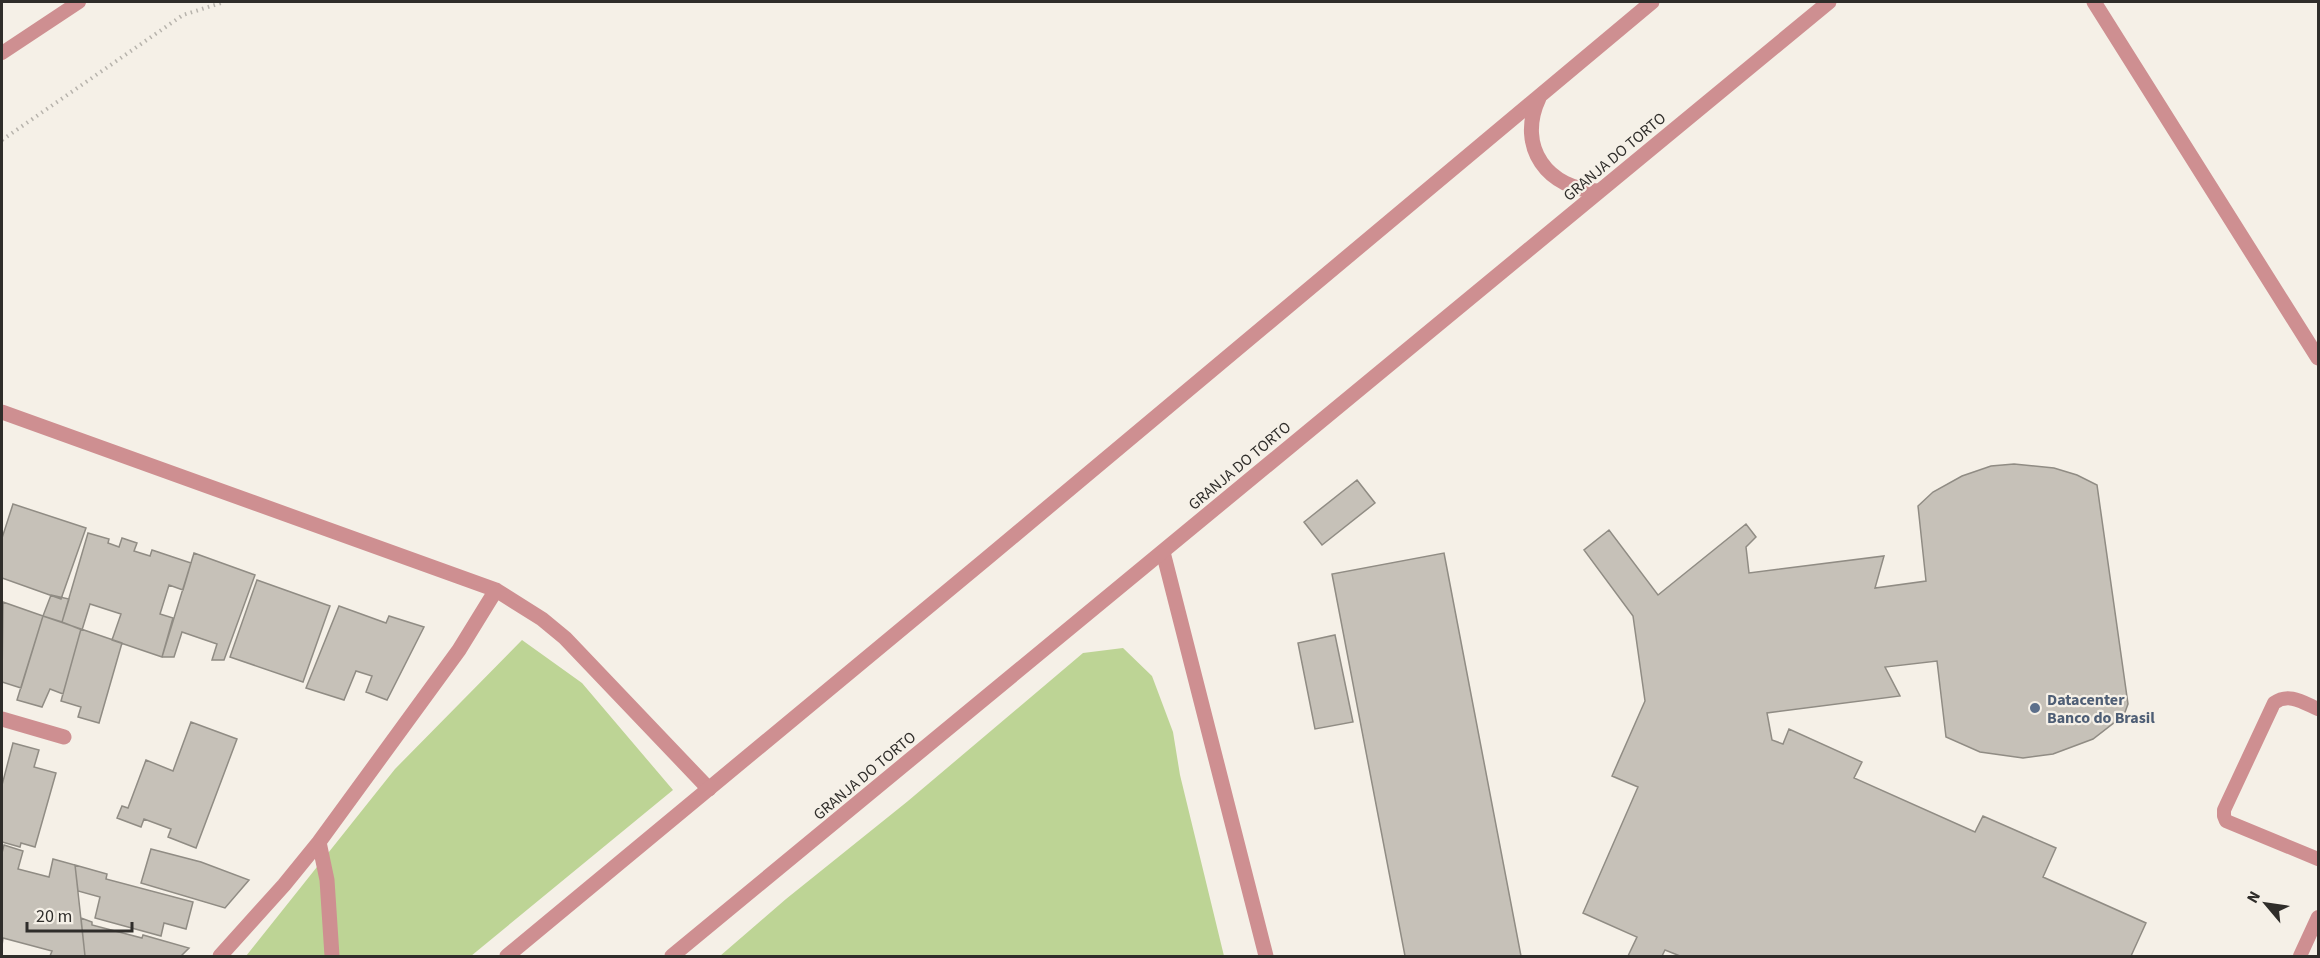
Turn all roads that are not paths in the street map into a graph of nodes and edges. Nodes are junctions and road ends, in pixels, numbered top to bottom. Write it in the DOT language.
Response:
graph roads {
  1 [pos="79,2"];
  2 [pos="1652,2"];
  3 [pos="1829,2"];
  4 [pos="2094,2"];
  5 [pos="2,53"];
  6 [pos="1540,96"];
  7 [pos="1599,191"];
  8 [pos="2319,358"];
  9 [pos="2,412"];
  10 [pos="1163,552"];
  11 [pos="495,590"];
  12 [pos="2319,709"];
  13 [pos="2,719"];
  14 [pos="64,737"];
  15 [pos="709,789"];
  16 [pos="319,842"];
  17 [pos="2319,859"];
  18 [pos="2319,917"];
  19 [pos="220,957"];
  20 [pos="332,957"];
  21 [pos="507,957"];
  22 [pos="672,957"];
  23 [pos="1266,957"];
  24 [pos="2300,957"];
  1 -- 5 [label="lane"];
  2 -- 6 [label="street"];
  3 -- 7 [label="street, GRANJA DO TORTO"];
  4 -- 8 [label="street"];
  6 -- 7 [label="street"];
  6 -- 15 [label="street"];
  7 -- 10 [label="street, GRANJA DO TORTO"];
  9 -- 11 [label="street"];
  10 -- 22 [label="street, GRANJA DO TORTO"];
  10 -- 23 [label="street"];
  11 -- 15 [label="street"];
  11 -- 16 [label="street"];
  12 -- 17 [label="lane"];
  13 -- 14 [label="street"];
  15 -- 21 [label="street"];
  16 -- 19 [label="street"];
  16 -- 20 [label="street"];
  18 -- 24 [label="lane"];
}
